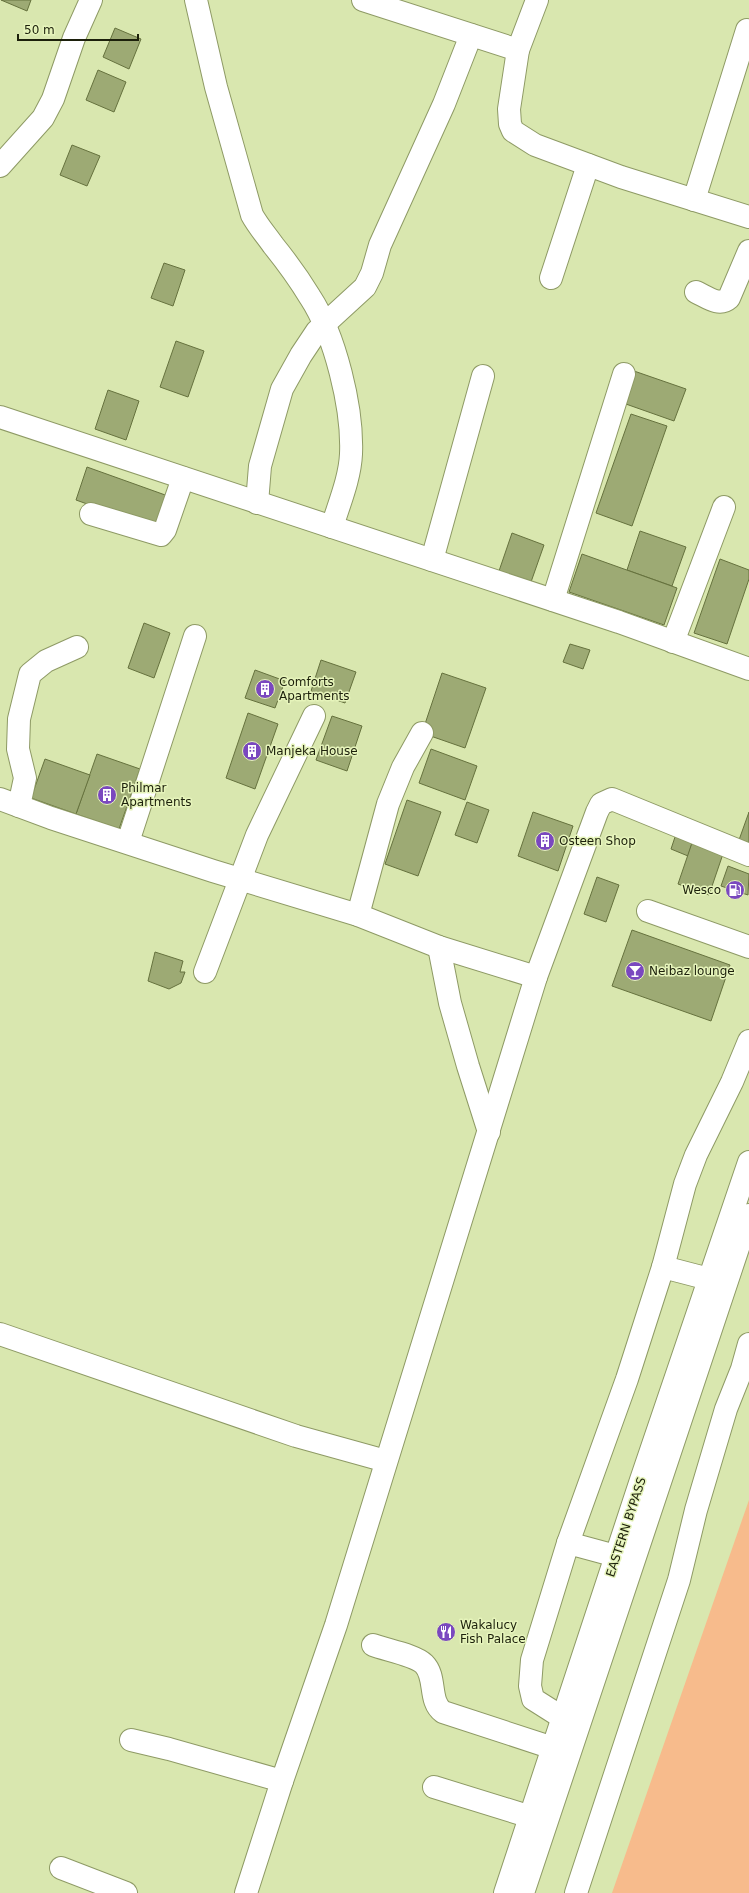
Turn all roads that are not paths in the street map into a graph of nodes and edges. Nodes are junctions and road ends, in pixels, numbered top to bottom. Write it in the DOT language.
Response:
graph roads {
  1 [pos="91,0"];
  2 [pos="196,0"];
  3 [pos="363,0"];
  4 [pos="537,0"];
  5 [pos="747,30"];
  6 [pos="471,35"];
  7 [pos="518,50"];
  8 [pos="588,165"];
  9 [pos="0,166"];
  10 [pos="694,200"];
  11 [pos="749,217"];
  12 [pos="749,251"];
  13 [pos="551,278"];
  14 [pos="696,292"];
  15 [pos="325,324"];
  16 [pos="624,374"];
  17 [pos="483,376"];
  18 [pos="0,418"];
  19 [pos="183,478"];
  20 [pos="257,502"];
  21 [pos="724,507"];
  22 [pos="92,514"];
  23 [pos="332,527"];
  24 [pos="432,560"];
  25 [pos="553,600"];
  26 [pos="195,636"];
  27 [pos="673,642"];
  28 [pos="77,647"];
  29 [pos="749,669"];
  30 [pos="314,716"];
  31 [pos="422,733"];
  32 [pos="9,802"];
  33 [pos="128,842"];
  34 [pos="749,855"];
  35 [pos="240,880"];
  36 [pos="648,910"];
  37 [pos="358,915"];
  38 [pos="439,947"];
  39 [pos="749,947"];
  40 [pos="205,972"];
  41 [pos="536,977"];
  42 [pos="749,1041"];
  43 [pos="489,1132"];
  44 [pos="749,1162"];
  45 [pos="749,1215"];
  46 [pos="663,1267"];
  47 [pos="709,1279"];
  48 [pos="0,1334"];
  49 [pos="749,1344"];
  50 [pos="386,1461"];
  51 [pos="568,1543"];
  52 [pos="616,1556"];
  53 [pos="605,1618"];
  54 [pos="372,1646"];
  55 [pos="563,1718"];
  56 [pos="131,1740"];
  57 [pos="553,1748"];
  58 [pos="282,1781"];
  59 [pos="434,1788"];
  60 [pos="531,1816"];
  61 [pos="61,1868"];
  62 [pos="126,1893"];
  63 [pos="246,1893"];
  64 [pos="505,1893"];
  65 [pos="523,1893"];
  66 [pos="576,1893"];
  1 -- 9 [label="street"];
  2 -- 15 [label="street"];
  3 -- 6 [label="street"];
  4 -- 7 [label="street"];
  5 -- 10 [label="street"];
  6 -- 7 [label="street"];
  6 -- 15 [label="street"];
  7 -- 8 [label="street"];
  8 -- 10 [label="street"];
  8 -- 13 [label="street"];
  10 -- 11 [label="street"];
  12 -- 14 [label="street"];
  15 -- 20 [label="street"];
  15 -- 23 [label="street"];
  16 -- 25 [label="street"];
  17 -- 24 [label="street"];
  18 -- 19 [label="street"];
  19 -- 20 [label="street"];
  19 -- 22 [label="street"];
  20 -- 23 [label="street"];
  21 -- 27 [label="street"];
  23 -- 24 [label="street"];
  24 -- 25 [label="street"];
  25 -- 27 [label="street"];
  26 -- 33 [label="street"];
  27 -- 29 [label="street"];
  28 -- 32 [label="street"];
  30 -- 35 [label="street"];
  31 -- 37 [label="street"];
  32 -- 33 [label="street"];
  33 -- 35 [label="street"];
  34 -- 41 [label="street"];
  35 -- 37 [label="street"];
  35 -- 40 [label="street"];
  36 -- 39 [label="street"];
  37 -- 38 [label="street"];
  38 -- 41 [label="street"];
  38 -- 43 [label="street"];
  41 -- 43 [label="street"];
  42 -- 46 [label="street"];
  43 -- 50 [label="street"];
  44 -- 47 [label="street, EASTERN BYPASS"];
  45 -- 53 [label="street, EASTERN BYPASS"];
  46 -- 47 [label="street"];
  46 -- 51 [label="street"];
  47 -- 52 [label="street, EASTERN BYPASS"];
  48 -- 50 [label="street"];
  49 -- 66 [label="street"];
  50 -- 58 [label="street"];
  51 -- 52 [label="street"];
  51 -- 55 [label="street"];
  52 -- 53 [label="street, EASTERN BYPASS"];
  53 -- 55 [label="street, EASTERN BYPASS"];
  53 -- 65 [label="street, EASTERN BYPASS"];
  54 -- 57 [label="street"];
  55 -- 57 [label="street, EASTERN BYPASS"];
  56 -- 58 [label="street"];
  57 -- 60 [label="street, EASTERN BYPASS"];
  58 -- 63 [label="street"];
  59 -- 60 [label="street"];
  60 -- 64 [label="street, EASTERN BYPASS"];
  61 -- 62 [label="street"];
}
